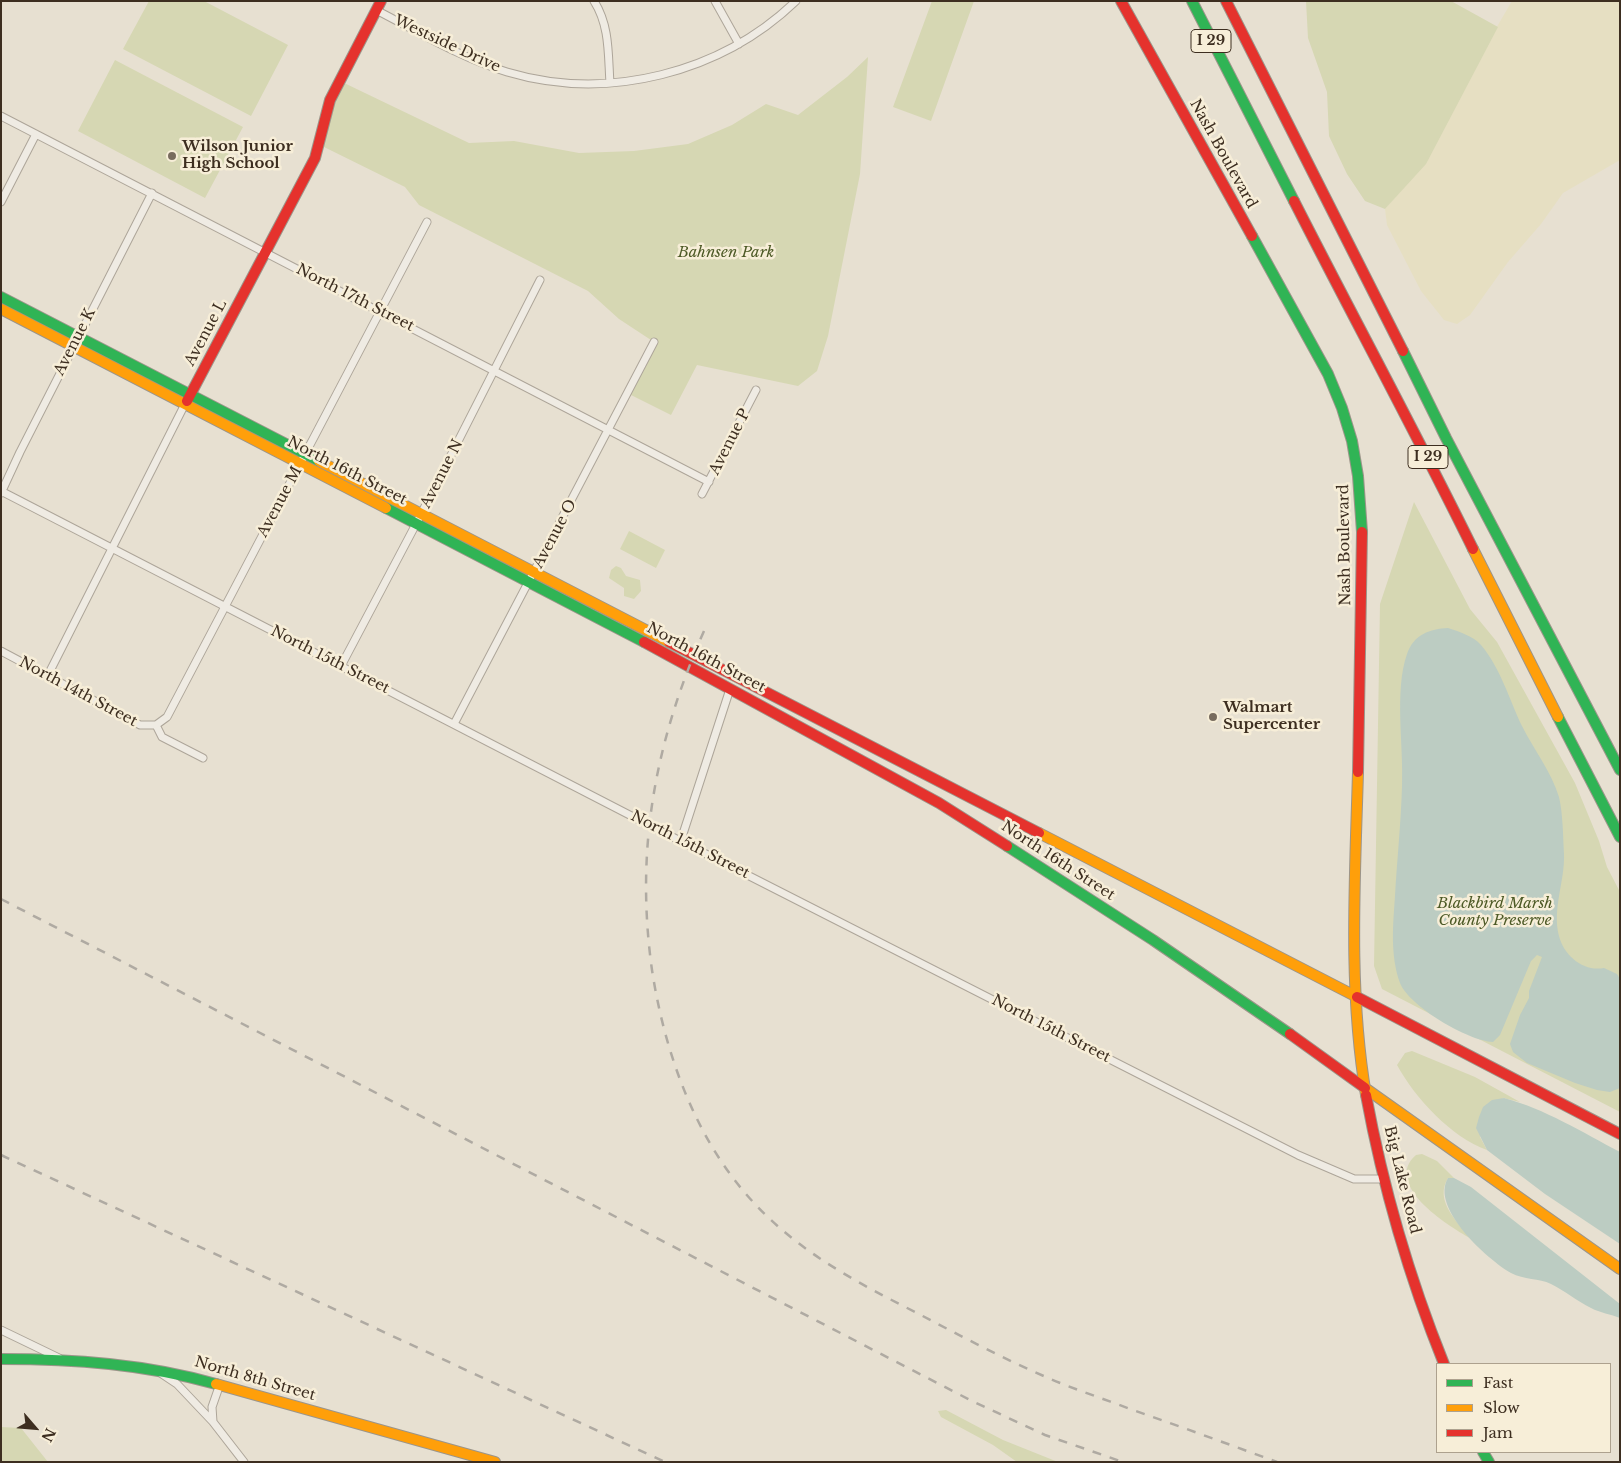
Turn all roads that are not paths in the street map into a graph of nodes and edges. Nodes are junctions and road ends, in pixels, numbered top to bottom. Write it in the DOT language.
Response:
graph roads {
  1 [pos="594,1"];
  2 [pos="715,1"];
  3 [pos="796,1"];
  4 [pos="1121,1"];
  5 [pos="1192,1"];
  6 [pos="1226,1"];
  7 [pos="379,6"];
  8 [pos="739,44"];
  9 [pos="610,83"];
  10 [pos="1,116"];
  11 [pos="36,134"];
  12 [pos="152,194"];
  13 [pos="1,202"];
  14 [pos="427,222"];
  15 [pos="265,252"];
  16 [pos="540,280"];
  17 [pos="1,297"];
  18 [pos="1,309"];
  19 [pos="380,312"];
  20 [pos="76,341"];
  21 [pos="654,342"];
  22 [pos="494,371"];
  23 [pos="756,390"];
  24 [pos="190,395"];
  25 [pos="185,404"];
  26 [pos="609,430"];
  27 [pos="303,459"];
  28 [pos="709,482"];
  29 [pos="2,492"];
  30 [pos="702,494"];
  31 [pos="421,514"];
  32 [pos="416,524"];
  33 [pos="112,547"];
  34 [pos="534,573"];
  35 [pos="529,582"];
  36 [pos="226,606"];
  37 [pos="1,651"];
  38 [pos="342,666"];
  39 [pos="48,675"];
  40 [pos="730,689"];
  41 [pos="454,724"];
  42 [pos="156,725"];
  43 [pos="204,758"];
  44 [pos="1620,770"];
  45 [pos="1620,837"];
  46 [pos="681,840"];
  47 [pos="1357,997"];
  48 [pos="1365,1088"];
  49 [pos="1620,1134"];
  50 [pos="1384,1179"];
  51 [pos="1620,1269"];
  52 [pos="1,1330"];
  53 [pos="1,1359"];
  54 [pos="62,1359"];
  55 [pos="1444,1363"];
  56 [pos="152,1368"];
  57 [pos="220,1384"];
  58 [pos="212,1422"];
  59 [pos="244,1462"];
  60 [pos="495,1462"];
  1 -- 9 [label="street"];
  2 -- 8 [label="street"];
  3 -- 8 [label="street, Westside Drive"];
  4 -- 47 [label="main road, Nash Boulevard"];
  5 -- 45 [label="main road, I 29"];
  6 -- 44 [label="main road, I 29"];
  7 -- 9 [label="street, Westside Drive"];
  7 -- 15 [label="main road, Avenue L"];
  8 -- 9 [label="street, Westside Drive"];
  10 -- 11 [label="street, North 17th Street"];
  11 -- 12 [label="street, North 17th Street"];
  11 -- 13 [label="street"];
  12 -- 15 [label="street, North 17th Street"];
  12 -- 20 [label="street, Avenue K"];
  14 -- 19 [label="street, Avenue M"];
  15 -- 19 [label="street, North 17th Street"];
  15 -- 24 [label="main road, Avenue L"];
  16 -- 22 [label="street, Avenue N"];
  17 -- 20 [label="main road, North 16th Street"];
  18 -- 20 [label="main road, North 16th Street"];
  19 -- 22 [label="street, North 17th Street"];
  19 -- 27 [label="street, Avenue M"];
  20 -- 24 [label="main road, North 16th Street"];
  20 -- 25 [label="main road, North 16th Street"];
  20 -- 29 [label="street, Avenue K"];
  21 -- 26 [label="street, Avenue O"];
  22 -- 26 [label="street, North 17th Street"];
  22 -- 31 [label="street, Avenue N"];
  23 -- 28 [label="street, Avenue P"];
  24 -- 25 [label="main road, Avenue L"];
  24 -- 27 [label="main road, North 16th Street"];
  25 -- 27 [label="main road, North 16th Street"];
  25 -- 33 [label="street, Avenue L"];
  26 -- 28 [label="street, North 17th Street"];
  26 -- 34 [label="street, Avenue O"];
  27 -- 31 [label="main road, North 16th Street"];
  27 -- 32 [label="main road, North 16th Street"];
  27 -- 36 [label="street, Avenue M"];
  28 -- 30 [label="street, Avenue P"];
  29 -- 33 [label="street, North 15th Street"];
  31 -- 32 [label="street, Avenue N"];
  31 -- 34 [label="main road, North 16th Street"];
  32 -- 35 [label="main road, North 16th Street"];
  32 -- 38 [label="street, Avenue N"];
  33 -- 36 [label="street, North 15th Street"];
  33 -- 39 [label="street, Avenue L"];
  34 -- 35 [label="street, Avenue O"];
  34 -- 47 [label="main road, North 16th Street"];
  35 -- 40 [label="main road, North 16th Street"];
  35 -- 41 [label="street, Avenue O"];
  36 -- 38 [label="street, North 15th Street"];
  36 -- 42 [label="street, Avenue M"];
  37 -- 39 [label="street, North 14th Street"];
  38 -- 41 [label="street, North 15th Street"];
  39 -- 42 [label="street, North 14th Street"];
  40 -- 46 [label="street"];
  40 -- 48 [label="main road, North 16th Street"];
  41 -- 46 [label="street, North 15th Street"];
  42 -- 43 [label="street, North 14th Street"];
  46 -- 50 [label="street, North 15th Street"];
  47 -- 48 [label="main road, Big Lake Road"];
  47 -- 49 [label="main road, North 16th Street"];
  48 -- 50 [label="main road, Big Lake Road"];
  48 -- 51 [label="main road, North 16th Street"];
  50 -- 55 [label="main road, Big Lake Road"];
  52 -- 54 [label="street"];
  53 -- 54 [label="main road, North 8th Street"];
  54 -- 56 [label="main road, North 8th Street"];
  56 -- 57 [label="main road, North 8th Street"];
  56 -- 58 [label="street"];
  57 -- 58 [label="street"];
  57 -- 60 [label="main road, North 8th Street"];
  58 -- 59 [label="street"];
}
